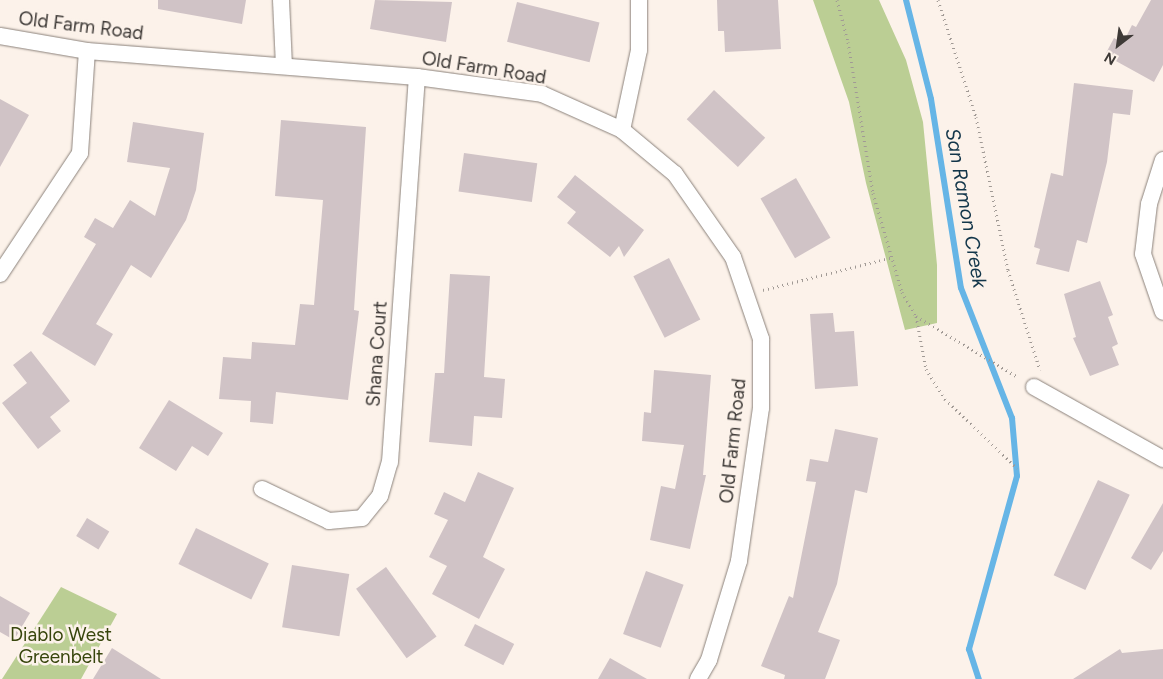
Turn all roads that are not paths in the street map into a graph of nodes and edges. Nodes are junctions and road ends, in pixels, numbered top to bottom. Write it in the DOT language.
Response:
graph roads {
  1 [pos="281,0"];
  2 [pos="639,0"];
  3 [pos="0,36"];
  4 [pos="87,51"];
  5 [pos="284,65"];
  6 [pos="417,78"];
  7 [pos="622,130"];
  8 [pos="1163,160"];
  9 [pos="0,274"];
  10 [pos="1163,312"];
  11 [pos="1039,389"];
  12 [pos="1163,459"];
  13 [pos="262,489"];
  14 [pos="698,679"];
  1 -- 5 [label="street"];
  2 -- 7 [label="street"];
  3 -- 4 [label="street, Old Farm Road"];
  4 -- 5 [label="street, Old Farm Road"];
  4 -- 9 [label="street"];
  5 -- 6 [label="street, Old Farm Road"];
  6 -- 7 [label="street, Old Farm Road"];
  6 -- 13 [label="street, Shana Court"];
  7 -- 14 [label="street, Old Farm Road"];
  8 -- 10 [label="street"];
  11 -- 12 [label="street"];
}
